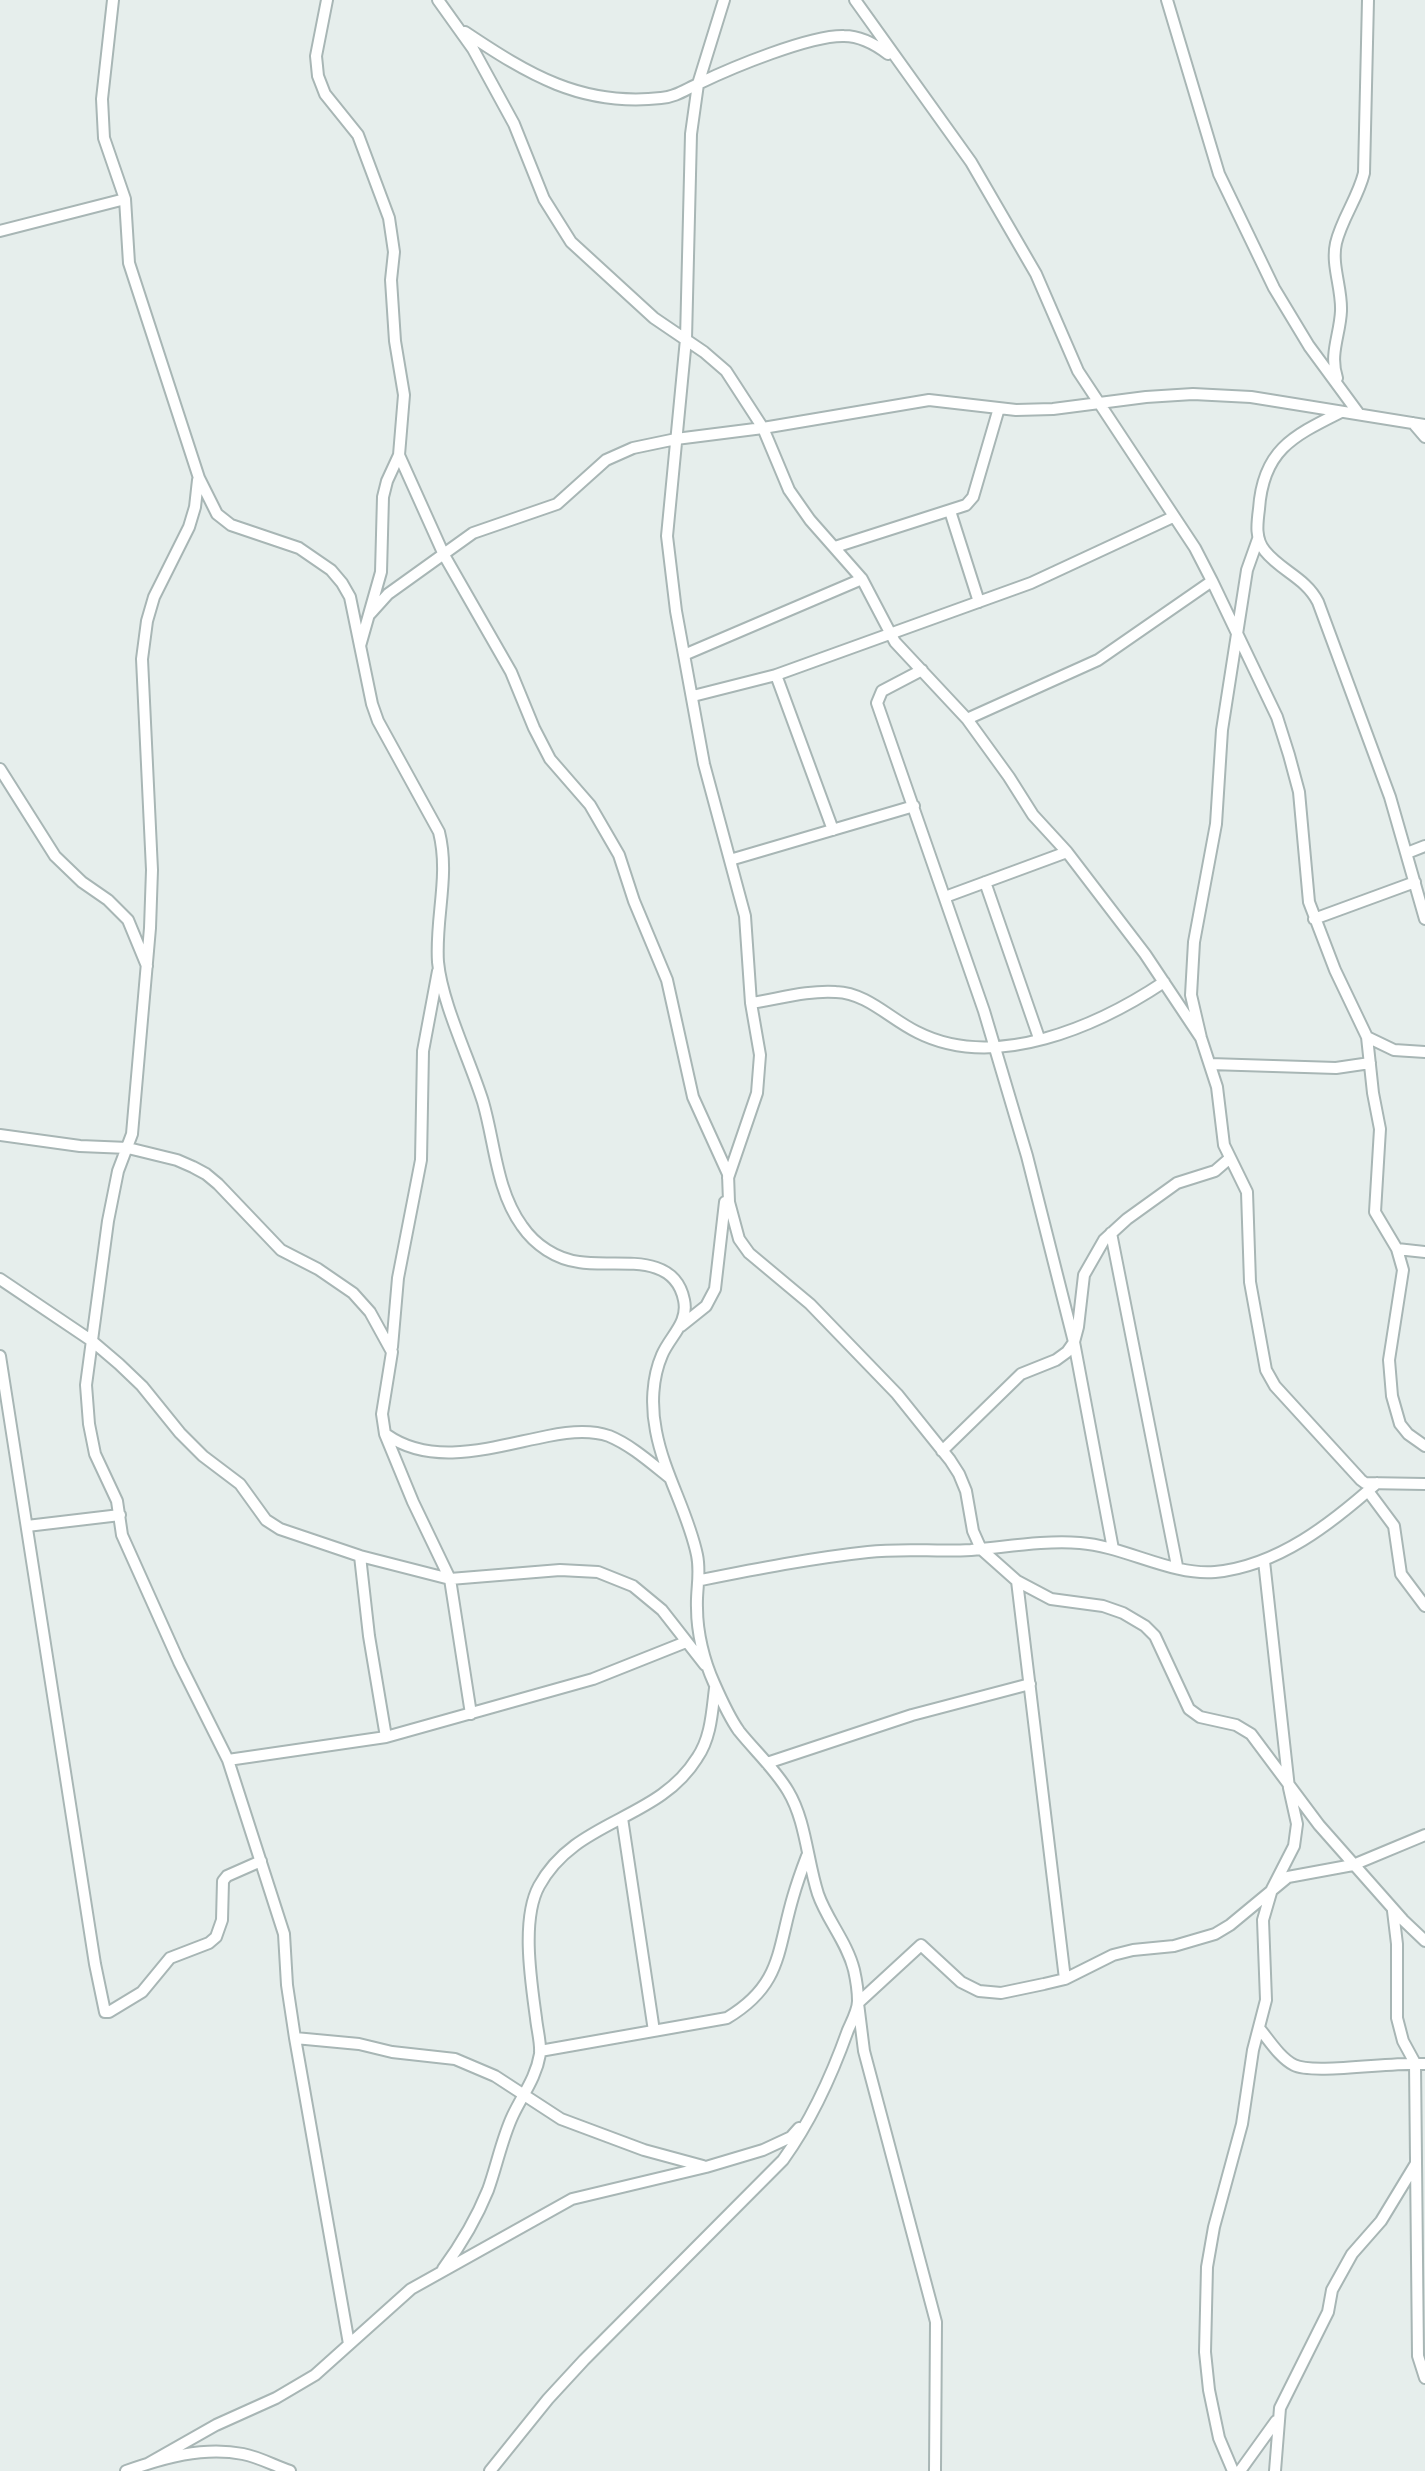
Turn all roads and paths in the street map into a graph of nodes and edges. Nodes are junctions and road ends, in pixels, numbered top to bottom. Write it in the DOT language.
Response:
graph roads {
  1 [pos="113,0"];
  2 [pos="327,0"];
  3 [pos="438,0"];
  4 [pos="724,0"];
  5 [pos="855,0"];
  6 [pos="1167,0"];
  7 [pos="1368,0"];
  8 [pos="457,26"];
  9 [pos="896,60"];
  10 [pos="698,84"];
  11 [pos="125,199"];
  12 [pos="0,231"];
  13 [pos="686,339"];
  14 [pos="1341,389"];
  15 [pos="1098,404"];
  16 [pos="999,408"];
  17 [pos="1342,412"];
  18 [pos="1359,414"];
  19 [pos="1412,421"];
  20 [pos="1425,425"];
  21 [pos="763,428"];
  22 [pos="1425,437"];
  23 [pos="676,439"];
  24 [pos="399,455"];
  25 [pos="199,478"];
  26 [pos="950,511"];
  27 [pos="1173,517"];
  28 [pos="1258,539"];
  29 [pos="835,547"];
  30 [pos="444,555"];
  31 [pos="862,579"];
  32 [pos="1212,581"];
  33 [pos="979,602"];
  34 [pos="370,614"];
  35 [pos="891,633"];
  36 [pos="1238,635"];
  37 [pos="360,648"];
  38 [pos="684,655"];
  39 [pos="922,670"];
  40 [pos="776,675"];
  41 [pos="693,696"];
  42 [pos="967,719"];
  43 [pos="0,769"];
  44 [pos="914,806"];
  45 [pos="833,830"];
  46 [pos="1425,846"];
  47 [pos="1067,852"];
  48 [pos="1407,853"];
  49 [pos="730,860"];
  50 [pos="985,882"];
  51 [pos="1415,882"];
  52 [pos="945,897"];
  53 [pos="1314,919"];
  54 [pos="1425,919"];
  55 [pos="147,968"];
  56 [pos="439,969"];
  57 [pos="1164,982"];
  58 [pos="751,1003"];
  59 [pos="1367,1037"];
  60 [pos="1039,1038"];
  61 [pos="1201,1038"];
  62 [pos="996,1048"];
  63 [pos="1425,1052"];
  64 [pos="1370,1063"];
  65 [pos="1210,1064"];
  66 [pos="0,1135"];
  67 [pos="128,1148"];
  68 [pos="1230,1158"];
  69 [pos="728,1174"];
  70 [pos="1111,1233"];
  71 [pos="1397,1249"];
  72 [pos="1425,1252"];
  73 [pos="0,1279"];
  74 [pos="681,1326"];
  75 [pos="92,1341"];
  76 [pos="1074,1342"];
  77 [pos="392,1352"];
  78 [pos="0,1356"];
  79 [pos="4,1419"];
  80 [pos="385,1434"];
  81 [pos="1425,1446"];
  82 [pos="942,1451"];
  83 [pos="670,1478"];
  84 [pos="1377,1483"];
  85 [pos="1425,1484"];
  86 [pos="1368,1491"];
  87 [pos="120,1515"];
  88 [pos="27,1526"];
  89 [pos="981,1549"];
  90 [pos="1113,1549"];
  91 [pos="360,1556"];
  92 [pos="1264,1561"];
  93 [pos="1177,1566"];
  94 [pos="450,1579"];
  95 [pos="701,1580"];
  96 [pos="1017,1581"];
  97 [pos="1425,1606"];
  98 [pos="686,1642"];
  99 [pos="708,1669"];
  100 [pos="1030,1684"];
  101 [pos="715,1686"];
  102 [pos="471,1714"];
  103 [pos="386,1737"];
  104 [pos="228,1760"];
  105 [pos="767,1763"];
  106 [pos="1289,1788"];
  107 [pos="622,1818"];
  108 [pos="1425,1835"];
  109 [pos="807,1856"];
  110 [pos="261,1861"];
  111 [pos="1353,1865"];
  112 [pos="1272,1889"];
  113 [pos="1393,1909"];
  114 [pos="1425,1941"];
  115 [pos="1065,1979"];
  116 [pos="858,2003"];
  117 [pos="1259,2028"];
  118 [pos="654,2031"];
  119 [pos="295,2038"];
  120 [pos="540,2051"];
  121 [pos="1420,2063"];
  122 [pos="524,2097"];
  123 [pos="803,2125"];
  124 [pos="1416,2164"];
  125 [pos="706,2167"];
  126 [pos="439,2274"];
  127 [pos="349,2344"];
  128 [pos="1425,2378"];
  129 [pos="1277,2419"];
  130 [pos="149,2463"];
  131 [pos="126,2471"];
  132 [pos="290,2471"];
  133 [pos="490,2471"];
  134 [pos="935,2471"];
  135 [pos="1233,2471"];
  136 [pos="1240,2471"];
  137 [pos="1275,2471"];
  1 -- 11 [label="street"];
  2 -- 24 [label="street"];
  3 -- 8 [label="street"];
  4 -- 10 [label="street"];
  5 -- 9 [label="street"];
  6 -- 14 [label="street"];
  7 -- 14 [label="street"];
  8 -- 10 [label="street"];
  8 -- 13 [label="street"];
  9 -- 10 [label="street"];
  9 -- 15 [label="street"];
  10 -- 13 [label="street"];
  11 -- 12 [label="street"];
  11 -- 25 [label="street"];
  13 -- 21 [label="street"];
  13 -- 23 [label="street"];
  14 -- 18 [label="street"];
  15 -- 16 [label="street"];
  15 -- 17 [label="street"];
  15 -- 27 [label="street"];
  16 -- 21 [label="street"];
  16 -- 26 [label="street"];
  17 -- 18 [label="street"];
  17 -- 28 [label="street"];
  18 -- 19 [label="street"];
  19 -- 20 [label="street"];
  19 -- 22 [label="street"];
  21 -- 23 [label="street"];
  21 -- 29 [label="street"];
  23 -- 30 [label="street"];
  23 -- 38 [label="street"];
  24 -- 30 [label="street"];
  24 -- 34 [label="street"];
  25 -- 37 [label="street"];
  25 -- 55 [label="street"];
  26 -- 29 [label="street"];
  26 -- 33 [label="street"];
  27 -- 32 [label="street"];
  27 -- 33 [label="street"];
  28 -- 36 [label="street"];
  28 -- 48 [label="street"];
  29 -- 31 [label="street"];
  30 -- 34 [label="street"];
  30 -- 69 [label="street"];
  31 -- 35 [label="street"];
  31 -- 38 [label="street"];
  32 -- 36 [label="street"];
  32 -- 42 [label="street"];
  33 -- 35 [label="street"];
  34 -- 37 [label="street"];
  35 -- 39 [label="street"];
  35 -- 40 [label="street"];
  36 -- 53 [label="street"];
  36 -- 61 [label="street"];
  37 -- 56 [label="street"];
  38 -- 41 [label="street"];
  39 -- 42 [label="street"];
  39 -- 44 [label="street"];
  40 -- 41 [label="street"];
  40 -- 45 [label="street"];
  41 -- 49 [label="street"];
  42 -- 47 [label="street"];
  43 -- 55 [label="street"];
  44 -- 45 [label="street"];
  44 -- 52 [label="street"];
  45 -- 49 [label="street"];
  46 -- 48 [label="street"];
  47 -- 50 [label="street"];
  47 -- 57 [label="street"];
  48 -- 51 [label="street"];
  49 -- 58 [label="street"];
  50 -- 52 [label="street"];
  50 -- 60 [label="street"];
  51 -- 53 [label="street"];
  51 -- 54 [label="street"];
  52 -- 62 [label="street"];
  53 -- 59 [label="street"];
  55 -- 67 [label="street"];
  56 -- 74 [label="street"];
  56 -- 77 [label="street"];
  57 -- 60 [label="street"];
  57 -- 61 [label="street"];
  58 -- 62 [label="street"];
  58 -- 69 [label="street"];
  59 -- 63 [label="street"];
  59 -- 64 [label="street"];
  60 -- 62 [label="street"];
  61 -- 65 [label="street"];
  62 -- 76 [label="street"];
  64 -- 65 [label="street"];
  64 -- 71 [label="street"];
  65 -- 68 [label="street"];
  66 -- 67 [label="street"];
  67 -- 75 [label="street"];
  67 -- 77 [label="street"];
  68 -- 70 [label="street"];
  68 -- 84 [label="street"];
  69 -- 74 [label="street"];
  69 -- 82 [label="street"];
  70 -- 76 [label="street"];
  70 -- 93 [label="street"];
  71 -- 72 [label="street"];
  71 -- 81 [label="street"];
  73 -- 75 [label="street"];
  74 -- 83 [label="street"];
  75 -- 87 [label="street"];
  75 -- 91 [label="street"];
  76 -- 82 [label="street"];
  76 -- 90 [label="street"];
  77 -- 80 [label="street"];
  78 -- 79 [label="street"];
  79 -- 88 [label="street"];
  80 -- 83 [label="street"];
  80 -- 94 [label="street"];
  82 -- 89 [label="street"];
  83 -- 95 [label="street"];
  84 -- 85 [label="street"];
  84 -- 86 [label="street"];
  86 -- 92 [label="street"];
  86 -- 97 [label="street"];
  87 -- 88 [label="street"];
  87 -- 104 [label="street"];
  88 -- 110 [label="street"];
  89 -- 90 [label="street"];
  89 -- 95 [label="street"];
  89 -- 96 [label="street"];
  90 -- 93 [label="street"];
  91 -- 94 [label="street"];
  91 -- 103 [label="street"];
  92 -- 93 [label="street"];
  92 -- 106 [label="street"];
  94 -- 98 [label="street"];
  94 -- 102 [label="street"];
  95 -- 99 [label="street"];
  96 -- 100 [label="street"];
  96 -- 106 [label="street"];
  98 -- 99 [label="street"];
  98 -- 102 [label="street"];
  99 -- 101 [label="street"];
  100 -- 105 [label="street"];
  100 -- 115 [label="street"];
  101 -- 105 [label="street"];
  101 -- 107 [label="street"];
  102 -- 103 [label="street"];
  103 -- 104 [label="street"];
  104 -- 110 [label="street"];
  105 -- 109 [label="street"];
  106 -- 111 [label="street"];
  106 -- 112 [label="street"];
  107 -- 118 [label="street"];
  107 -- 120 [label="street"];
  108 -- 111 [label="street"];
  109 -- 116 [label="street"];
  109 -- 118 [label="street"];
  110 -- 119 [label="street"];
  111 -- 112 [label="street"];
  111 -- 113 [label="street"];
  112 -- 115 [label="street"];
  112 -- 117 [label="street"];
  113 -- 114 [label="street"];
  113 -- 121 [label="street"];
  115 -- 116 [label="street"];
  116 -- 123 [label="street"];
  116 -- 134 [label="street"];
  117 -- 121 [label="street"];
  117 -- 135 [label="street"];
  118 -- 120 [label="street"];
  119 -- 122 [label="street"];
  119 -- 127 [label="street"];
  120 -- 122 [label="street"];
  121 -- 124 [label="street"];
  122 -- 125 [label="street"];
  122 -- 126 [label="street"];
  123 -- 125 [label="street"];
  123 -- 133 [label="street"];
  124 -- 128 [label="street"];
  124 -- 129 [label="street"];
  125 -- 126 [label="street"];
  126 -- 127 [label="street"];
  127 -- 130 [label="street"];
  129 -- 136 [label="street"];
  129 -- 137 [label="street"];
  130 -- 131 [label="street"];
  130 -- 132 [label="street"];
}
